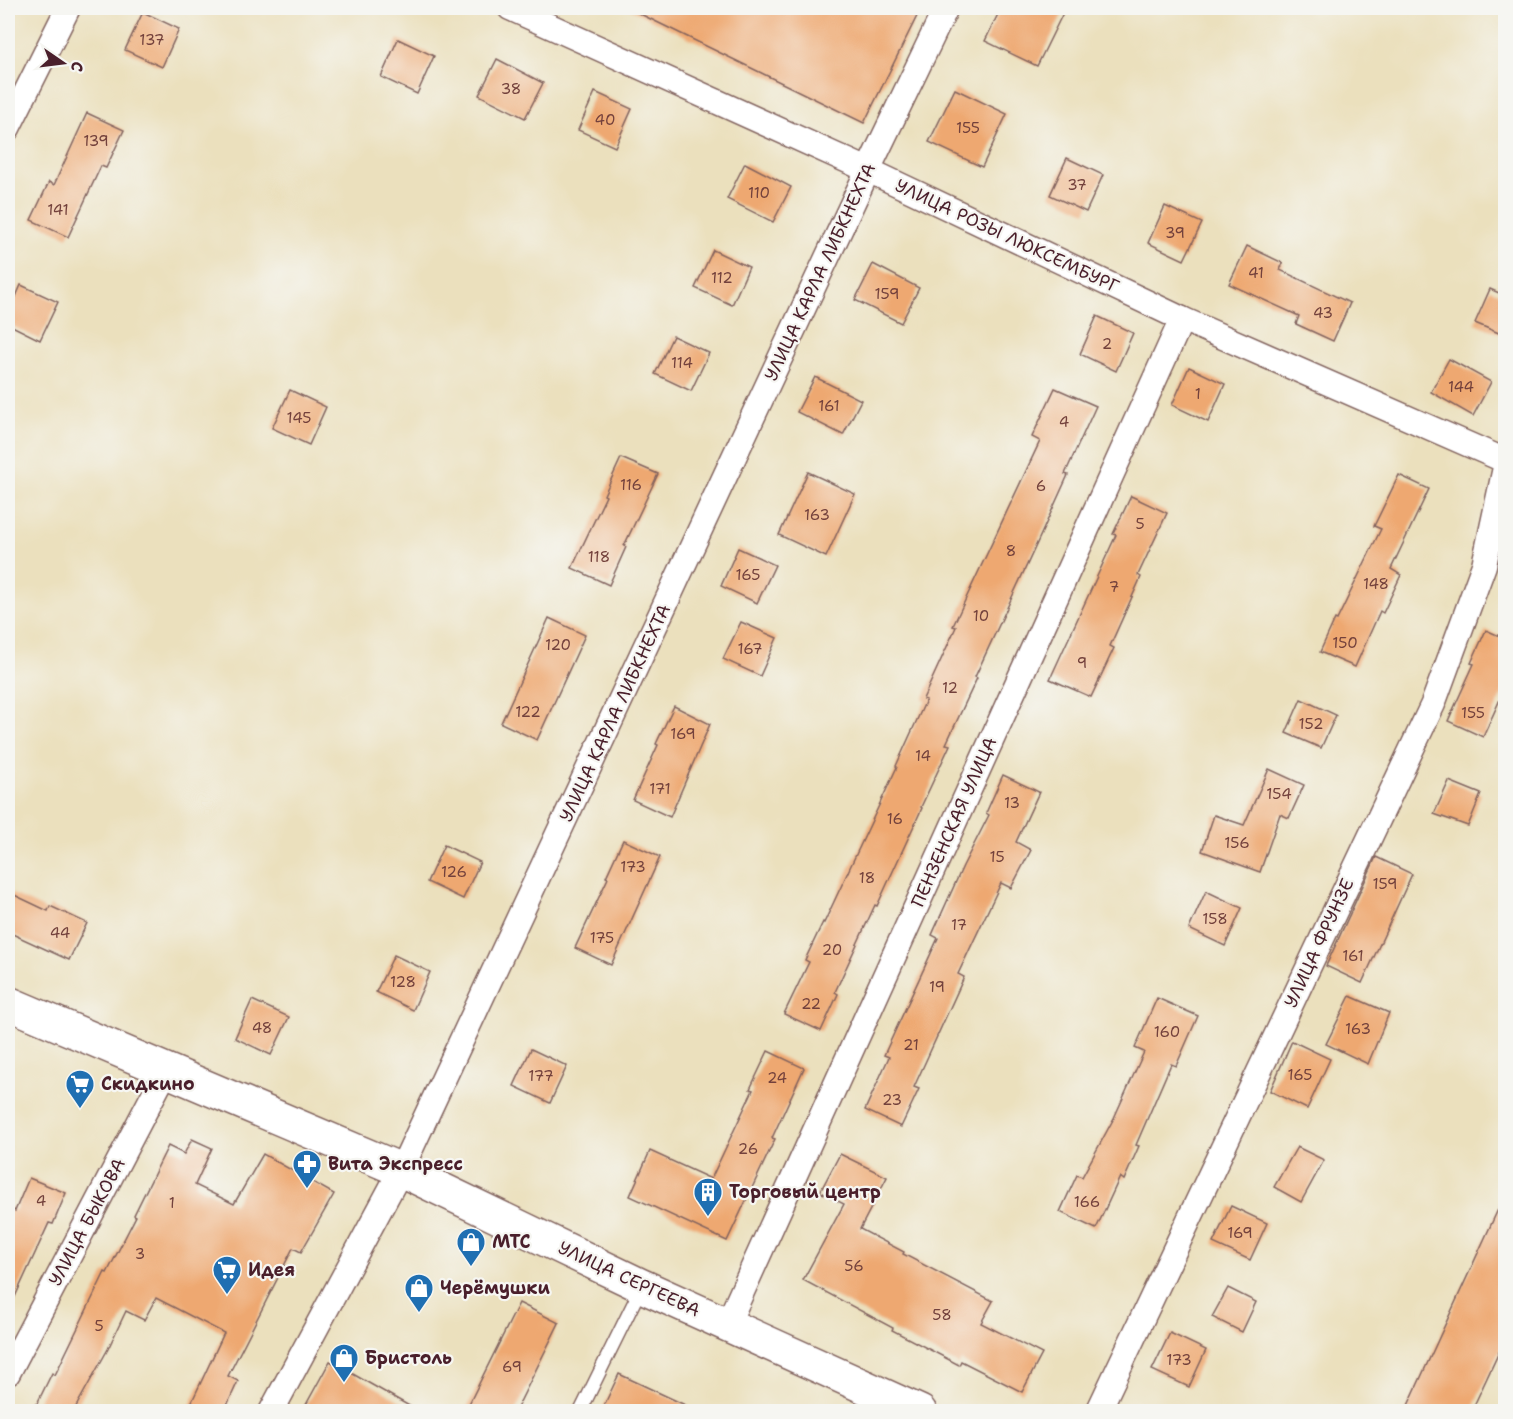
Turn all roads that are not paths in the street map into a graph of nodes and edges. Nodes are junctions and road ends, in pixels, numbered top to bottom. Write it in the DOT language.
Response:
graph roads {
  1 [pos="68,8"];
  2 [pos="510,8"];
  3 [pos="946,8"];
  4 [pos="8,128"];
  5 [pos="868,170"];
  6 [pos="1182,319"];
  7 [pos="1506,462"];
  8 [pos="8,1003"];
  9 [pos="166,1071"];
  10 [pos="401,1170"];
  11 [pos="642,1287"];
  12 [pos="727,1325"];
  13 [pos="8,1373"];
  14 [pos="271,1412"];
  15 [pos="580,1412"];
  16 [pos="920,1412"];
  17 [pos="1098,1412"];
  1 -- 4 [label="street"];
  2 -- 5 [label="street, УЛИЦА РОЗЫ ЛЮКСЕМБУРГ"];
  3 -- 5 [label="street, УЛИЦА КАРЛА ЛИБКНЕХТА"];
  5 -- 6 [label="street, УЛИЦА РОЗЫ ЛЮКСЕМБУРГ"];
  5 -- 10 [label="street, УЛИЦА КАРЛА ЛИБКНЕХТА"];
  6 -- 7 [label="street, УЛИЦА РОЗЫ ЛЮКСЕМБУРГ"];
  6 -- 12 [label="street, ПЕНЗЕНСКАЯ УЛИЦА"];
  7 -- 17 [label="street, УЛИЦА ФРУНЗЕ"];
  8 -- 9 [label="main road, УЛИЦА СЕРГЕЕВА"];
  9 -- 10 [label="main road, УЛИЦА СЕРГЕЕВА"];
  9 -- 13 [label="street, УЛИЦА БЫКОВА"];
  10 -- 11 [label="main road, УЛИЦА СЕРГЕЕВА"];
  10 -- 14 [label="street, УЛИЦА КАРЛА ЛИБКНЕХТА"];
  11 -- 12 [label="main road, УЛИЦА СЕРГЕЕВА"];
  11 -- 15 [label="lane"];
  12 -- 16 [label="main road, УЛИЦА СЕРГЕЕВА"];
}
